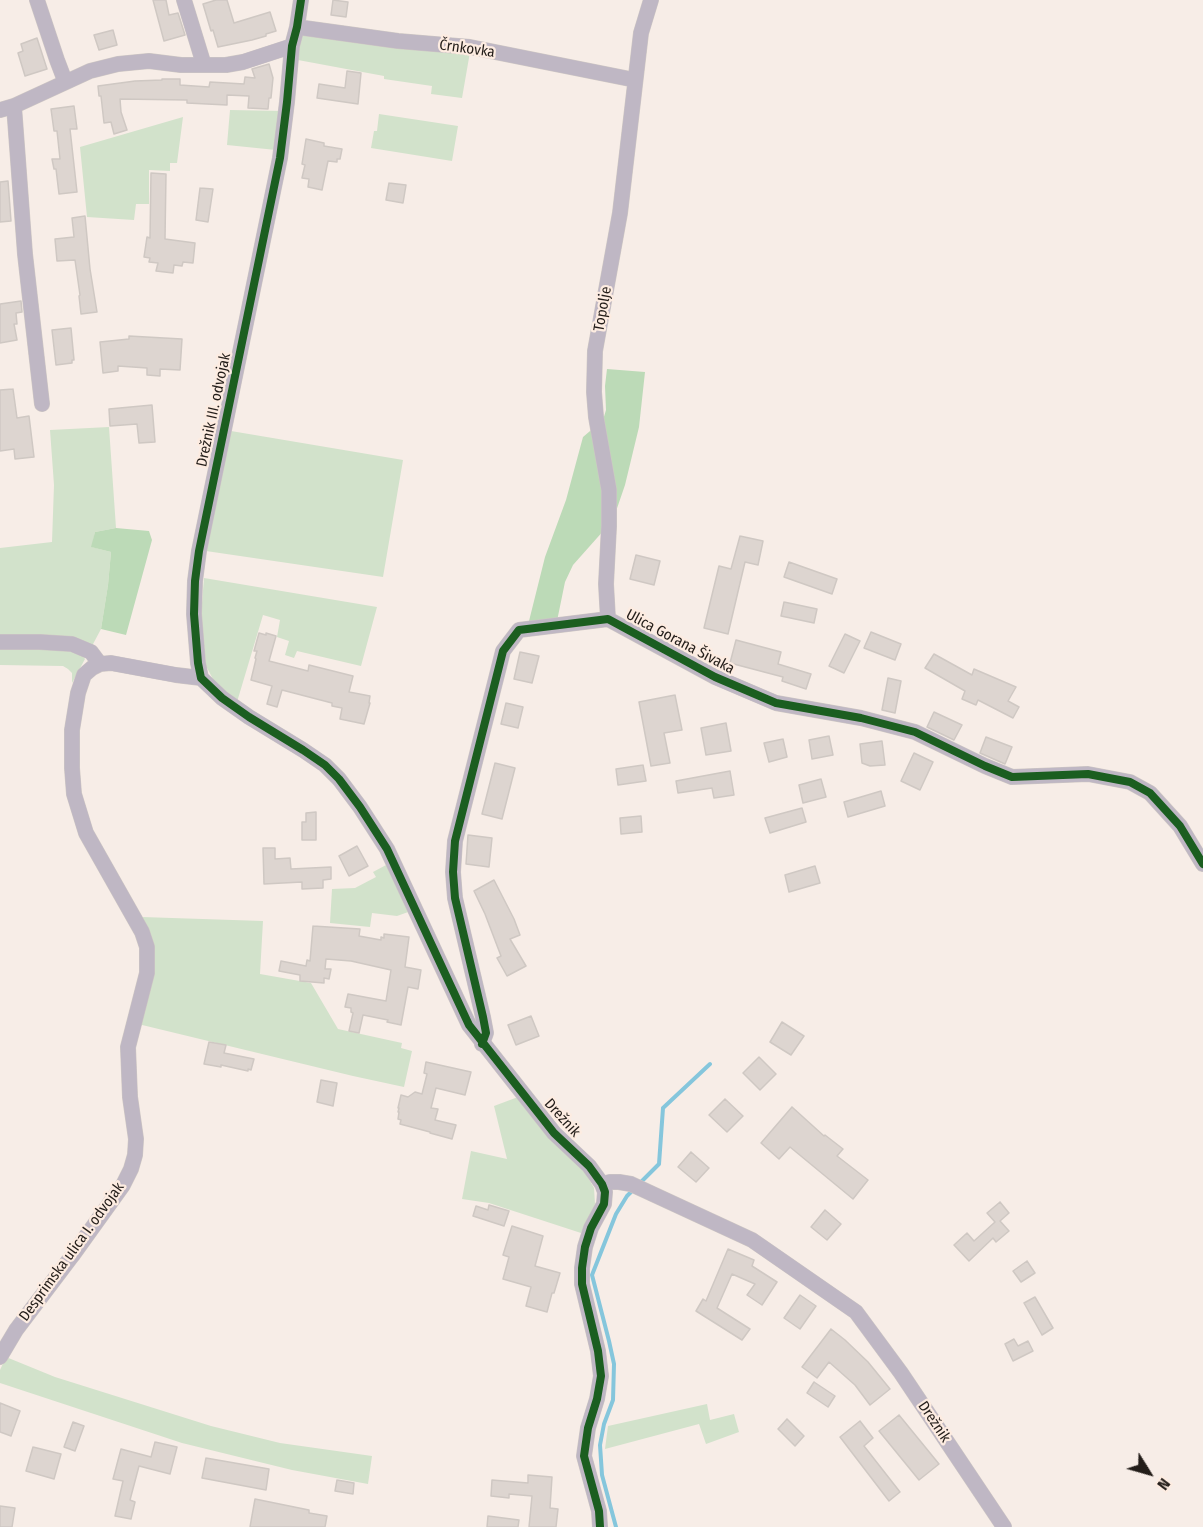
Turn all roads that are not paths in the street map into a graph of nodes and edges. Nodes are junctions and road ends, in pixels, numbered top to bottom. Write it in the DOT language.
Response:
graph roads {
  1 [pos="37,0"];
  2 [pos="184,0"];
  3 [pos="301,0"];
  4 [pos="651,0"];
  5 [pos="297,27"];
  6 [pos="292,46"];
  7 [pos="204,65"];
  8 [pos="635,80"];
  9 [pos="65,81"];
  10 [pos="7,108"];
  11 [pos="42,404"];
  12 [pos="608,620"];
  13 [pos="0,642"];
  14 [pos="100,664"];
  15 [pos="201,678"];
  16 [pos="1203,864"];
  17 [pos="482,1044"];
  18 [pos="602,1184"];
  19 [pos="0,1358"];
  20 [pos="600,1527"];
  21 [pos="1004,1527"];
  1 -- 9 [label="street"];
  2 -- 7 [label="street"];
  3 -- 5 [label="street, Drežnik III. odvojak"];
  4 -- 8 [label="street, Topolje"];
  5 -- 6 [label="street, Drežnik III. odvojak"];
  5 -- 8 [label="street, Črnkovka"];
  6 -- 7 [label="street"];
  6 -- 15 [label="street, Drežnik III. odvojak"];
  7 -- 9 [label="street"];
  8 -- 12 [label="street, Topolje"];
  9 -- 10 [label="street"];
  10 -- 11 [label="street"];
  12 -- 16 [label="street, Ulica Gorana Šivaka"];
  12 -- 17 [label="street, Ulica Gorana Šivaka"];
  13 -- 14 [label="street"];
  14 -- 15 [label="street"];
  14 -- 19 [label="street, Desprimska ulica I. odvojak"];
  15 -- 17 [label="street, Drežnik"];
  17 -- 18 [label="street, Drežnik"];
  18 -- 20 [label="street"];
  18 -- 21 [label="street, Drežnik"];
}
